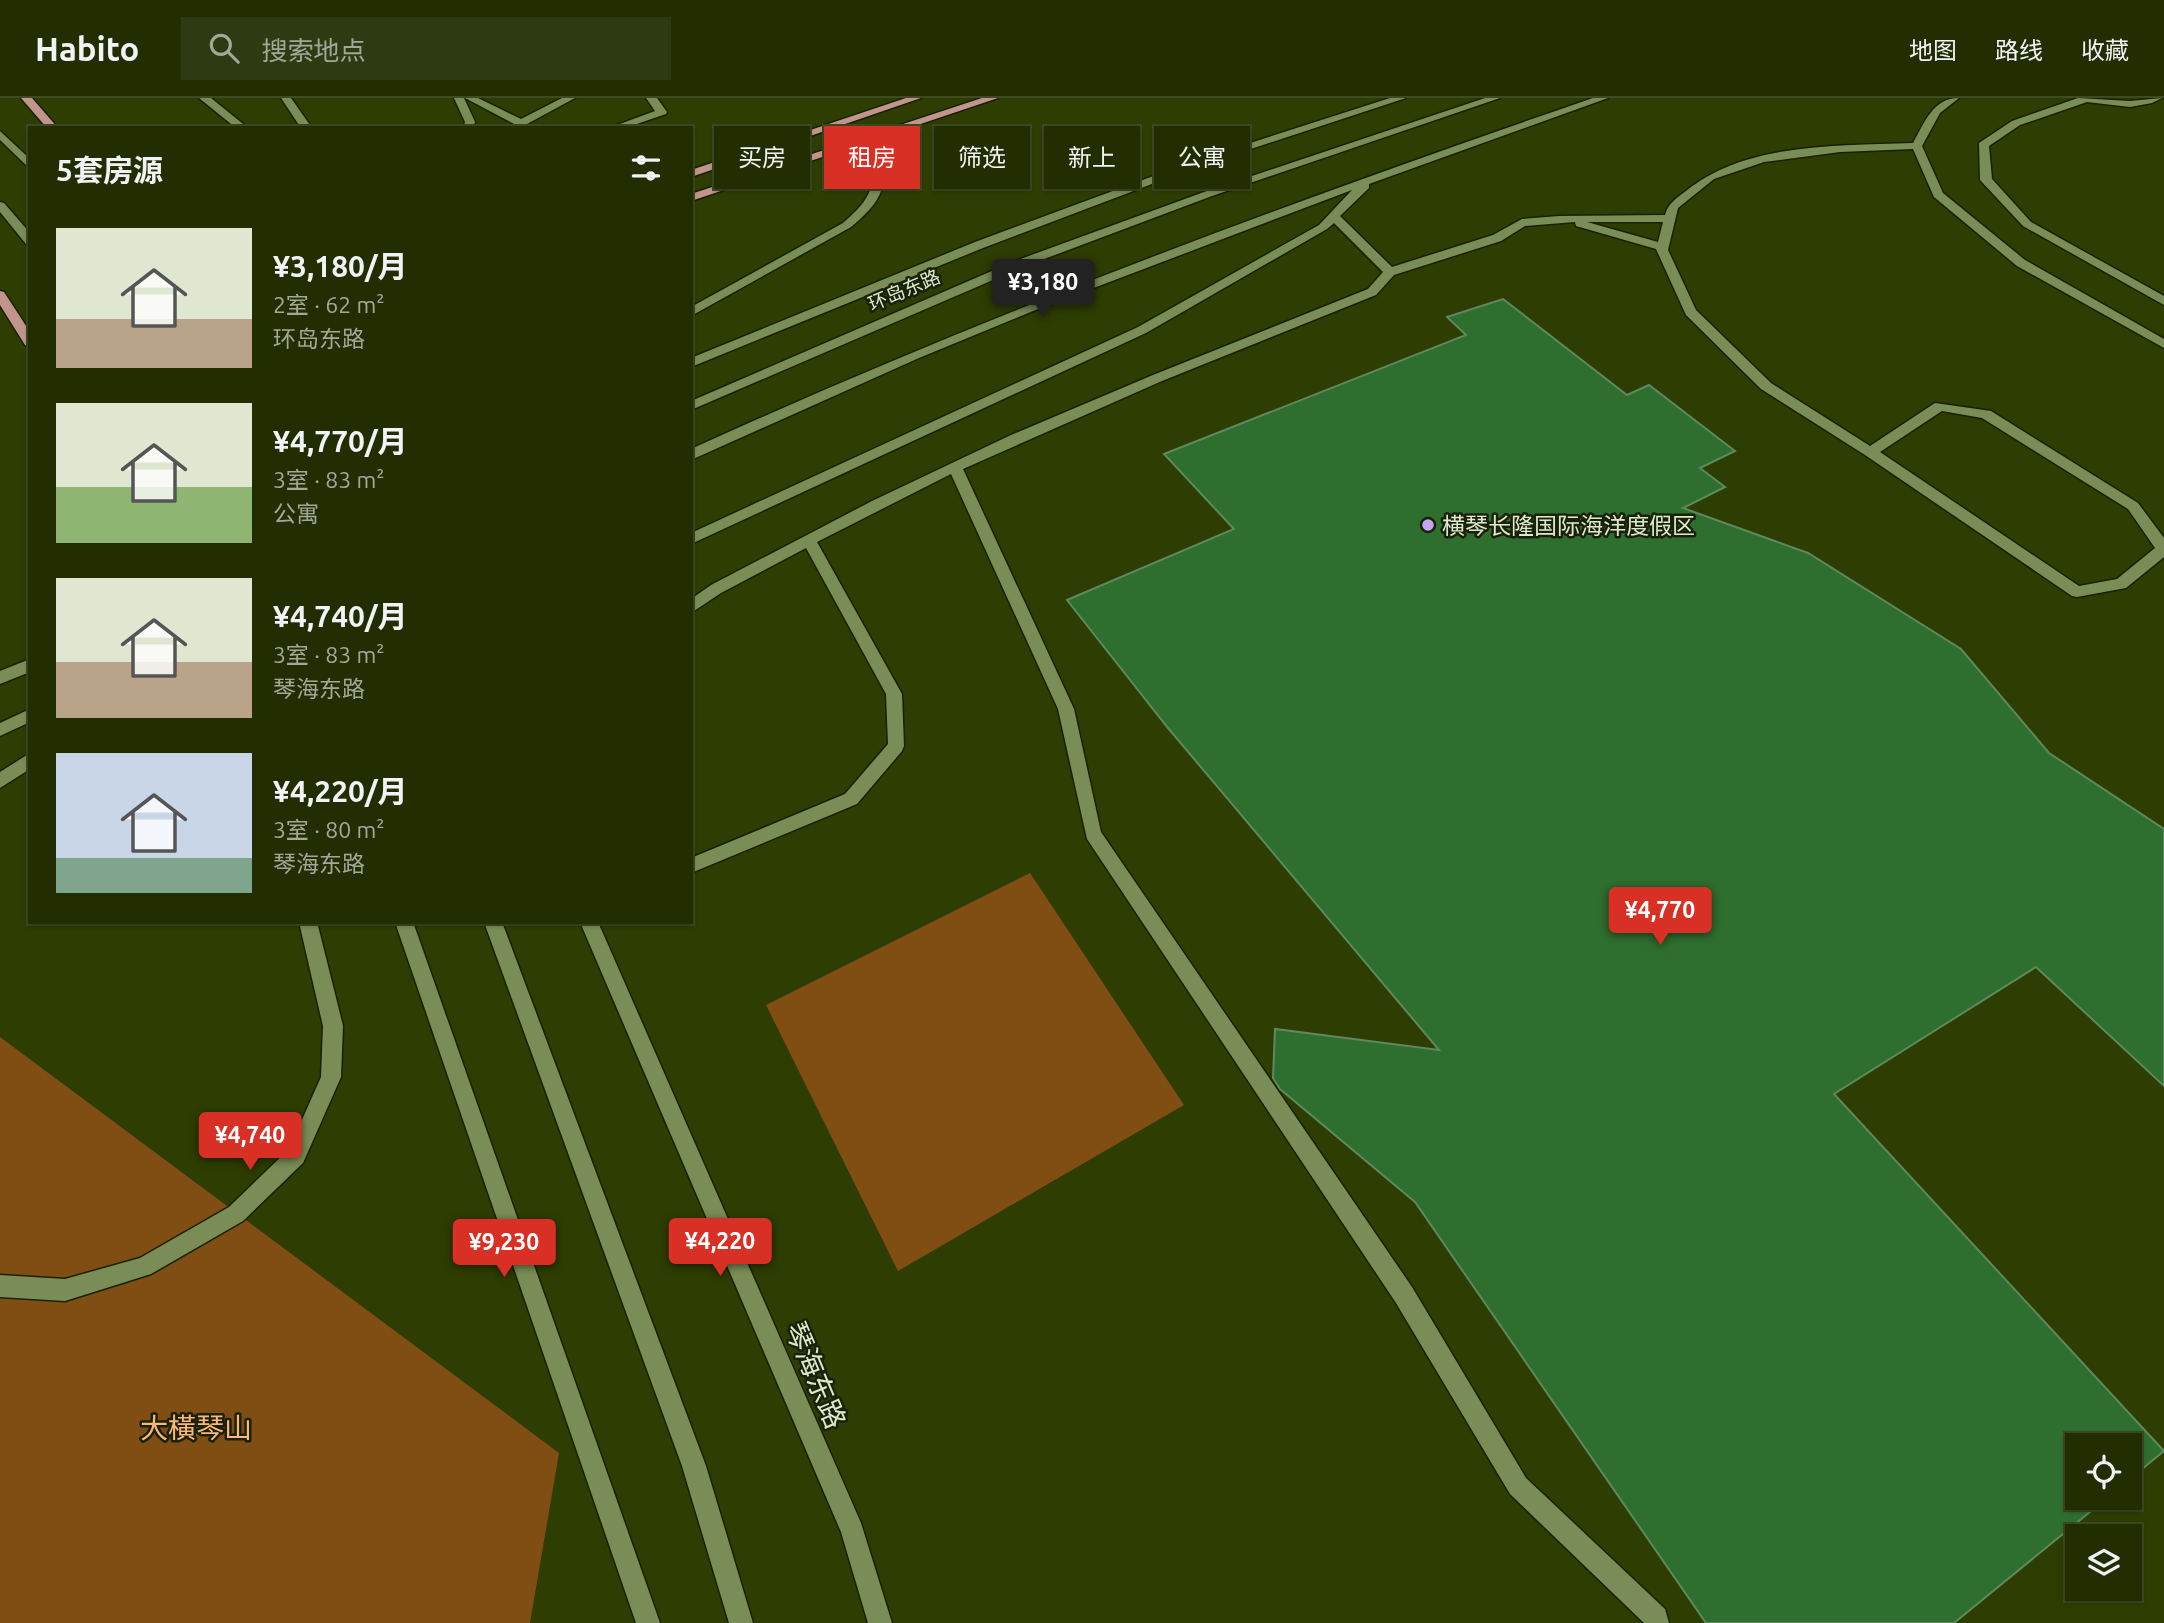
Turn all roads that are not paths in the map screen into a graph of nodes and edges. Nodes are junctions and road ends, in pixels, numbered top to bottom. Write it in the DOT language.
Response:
graph roads {
  1 [pos="26,98"];
  2 [pos="204,98"];
  3 [pos="286,98"];
  4 [pos="459,98"];
  5 [pos="470,98"];
  6 [pos="570,98"];
  7 [pos="651,98"];
  8 [pos="916,98"];
  9 [pos="993,98"];
  10 [pos="1401,98"];
  11 [pos="1495,98"];
  12 [pos="1603,98"];
  13 [pos="1954,98"];
  14 [pos="2084,98"];
  15 [pos="2157,98"];
  16 [pos="521,125"];
  17 [pos="51,126"];
  18 [pos="240,126"];
  19 [pos="306,126"];
  20 [pos="469,126"];
  21 [pos="620,126"];
  22 [pos="908,126"];
  23 [pos="0,134"];
  24 [pos="1917,146"];
  25 [pos="824,154"];
  26 [pos="28,164"];
  27 [pos="1389,172"];
  28 [pos="693,173"];
  29 [pos="879,189"];
  30 [pos="693,197"];
  31 [pos="0,205"];
  32 [pos="1334,217"];
  33 [pos="1671,218"];
  34 [pos="1559,219"];
  35 [pos="28,239"];
  36 [pos="1663,247"];
  37 [pos="1390,272"];
  38 [pos="0,295"];
  39 [pos="2164,301"];
  40 [pos="693,311"];
  41 [pos="28,339"];
  42 [pos="2164,344"];
  43 [pos="693,362"];
  44 [pos="693,405"];
  45 [pos="1870,452"];
  46 [pos="693,454"];
  47 [pos="955,467"];
  48 [pos="693,538"];
  49 [pos="809,540"];
  50 [pos="2164,549"];
  51 [pos="693,606"];
  52 [pos="28,666"];
  53 [pos="0,678"];
  54 [pos="28,716"];
  55 [pos="0,730"];
  56 [pos="28,761"];
  57 [pos="0,781"];
  58 [pos="693,865"];
  59 [pos="308,924"];
  60 [pos="405,924"];
  61 [pos="494,924"];
  62 [pos="590,924"];
  63 [pos="0,1286"];
  64 [pos="648,1623"];
  65 [pos="741,1623"];
  66 [pos="880,1623"];
  67 [pos="1657,1623"];
  1 -- 17 [label="main road"];
  2 -- 18 [label="street"];
  3 -- 19 [label="street"];
  4 -- 20 [label="street"];
  5 -- 16 [label="street"];
  6 -- 16 [label="street"];
  7 -- 21 [label="street"];
  8 -- 28 [label="main road"];
  9 -- 22 [label="main road"];
  10 -- 43 [label="street, 环岛东路"];
  11 -- 44 [label="street, 环岛东路"];
  12 -- 27 [label="street"];
  13 -- 24 [label="street"];
  14 -- 15 [label="street"];
  14 -- 39 [label="street"];
  23 -- 26 [label="street"];
  24 -- 33 [label="street"];
  24 -- 42 [label="street"];
  25 -- 30 [label="main road"];
  27 -- 32 [label="street"];
  27 -- 46 [label="street"];
  29 -- 40 [label="street"];
  31 -- 35 [label="street"];
  32 -- 37 [label="street"];
  32 -- 48 [label="street"];
  33 -- 34 [label="street"];
  33 -- 36 [label="street"];
  34 -- 36 [label="street"];
  34 -- 37 [label="street"];
  36 -- 45 [label="street"];
  37 -- 47 [label="street"];
  38 -- 41 [label="main road"];
  45 -- 50 [label="street"];
  45 -- 50 [label="street"];
  47 -- 49 [label="street"];
  47 -- 67 [label="street"];
  49 -- 51 [label="street"];
  49 -- 58 [label="street"];
  52 -- 53 [label="street"];
  54 -- 55 [label="street"];
  56 -- 57 [label="street"];
  59 -- 63 [label="street"];
  60 -- 64 [label="street"];
  61 -- 65 [label="street"];
  62 -- 66 [label="street, 琴海东路"];
}
